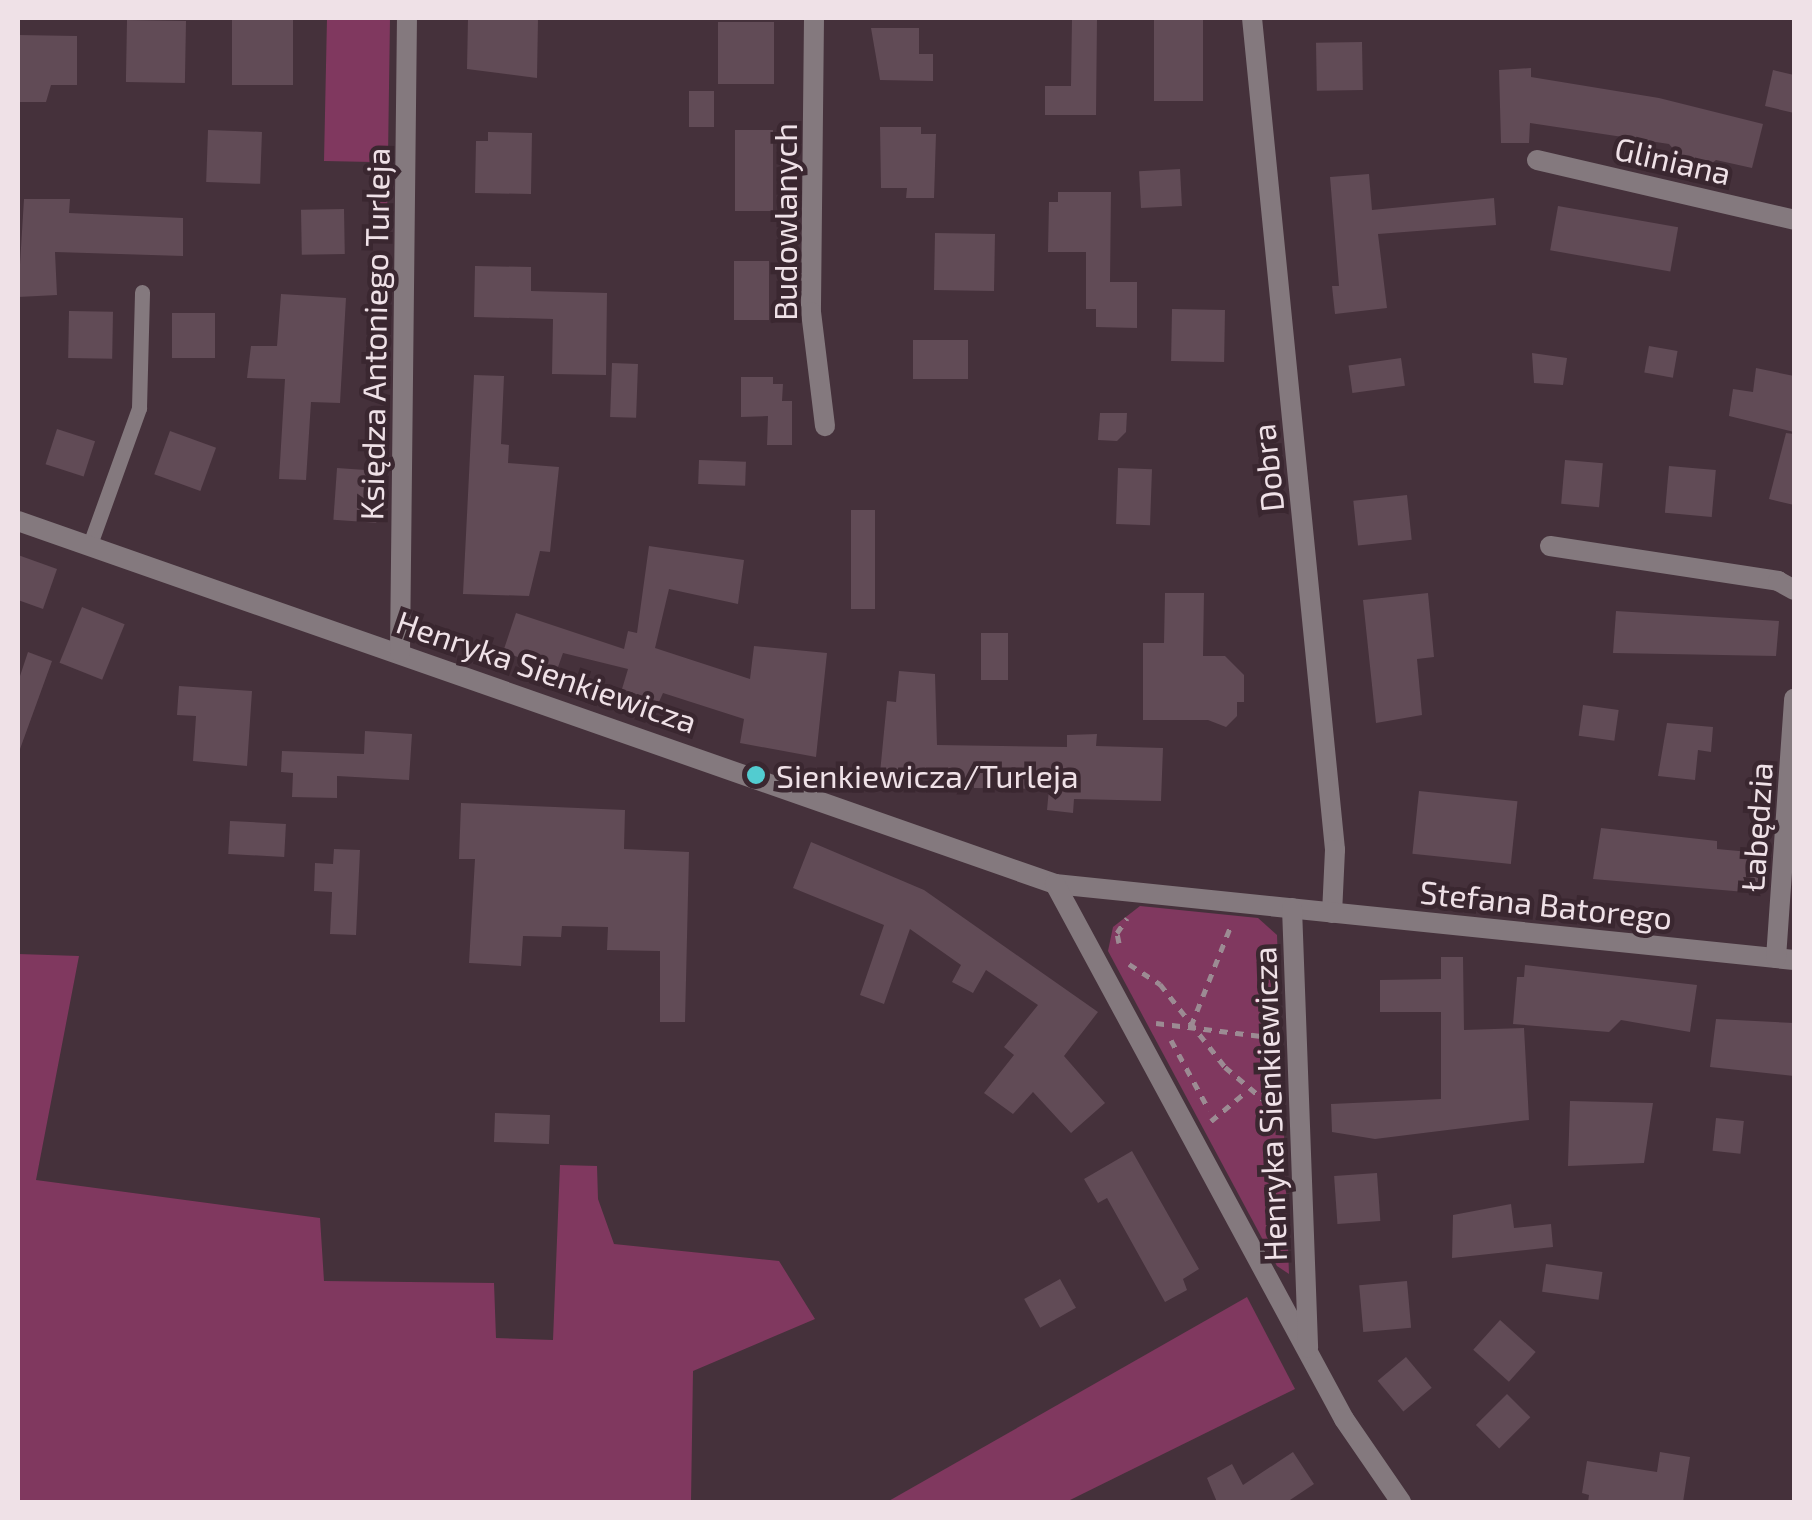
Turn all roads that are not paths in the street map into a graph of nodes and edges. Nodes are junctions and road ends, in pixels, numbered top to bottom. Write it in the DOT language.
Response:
graph roads {
  1 [pos="408,18"];
  2 [pos="814,18"];
  3 [pos="1252,18"];
  4 [pos="1537,160"];
  5 [pos="1794,220"];
  6 [pos="142,292"];
  7 [pos="825,426"];
  8 [pos="18,522"];
  9 [pos="1550,546"];
  10 [pos="89,547"];
  11 [pos="1794,590"];
  12 [pos="400,652"];
  13 [pos="1794,699"];
  14 [pos="1055,884"];
  15 [pos="1292,908"];
  16 [pos="1332,913"];
  17 [pos="1785,959"];
  18 [pos="1309,1355"];
  19 [pos="1400,1502"];
  1 -- 12 [label="street, Księdza Antoniego Turleja"];
  2 -- 7 [label="street, Budowlanych"];
  3 -- 16 [label="street, Dobra"];
  4 -- 5 [label="street, Gliniana"];
  6 -- 10 [label="lane"];
  8 -- 10 [label="street, Henryka Sienkiewicza"];
  9 -- 11 [label="street"];
  10 -- 12 [label="street, Henryka Sienkiewicza"];
  12 -- 14 [label="street, Henryka Sienkiewicza"];
  13 -- 17 [label="street, Łabędzia"];
  14 -- 15 [label="street, Henryka Sienkiewicza"];
  14 -- 18 [label="street, Henryka Sienkiewicza"];
  15 -- 16 [label="street, Stefana Batorego"];
  15 -- 18 [label="street, Henryka Sienkiewicza"];
  16 -- 17 [label="street, Stefana Batorego"];
  18 -- 19 [label="street, Henryka Sienkiewicza"];
}
